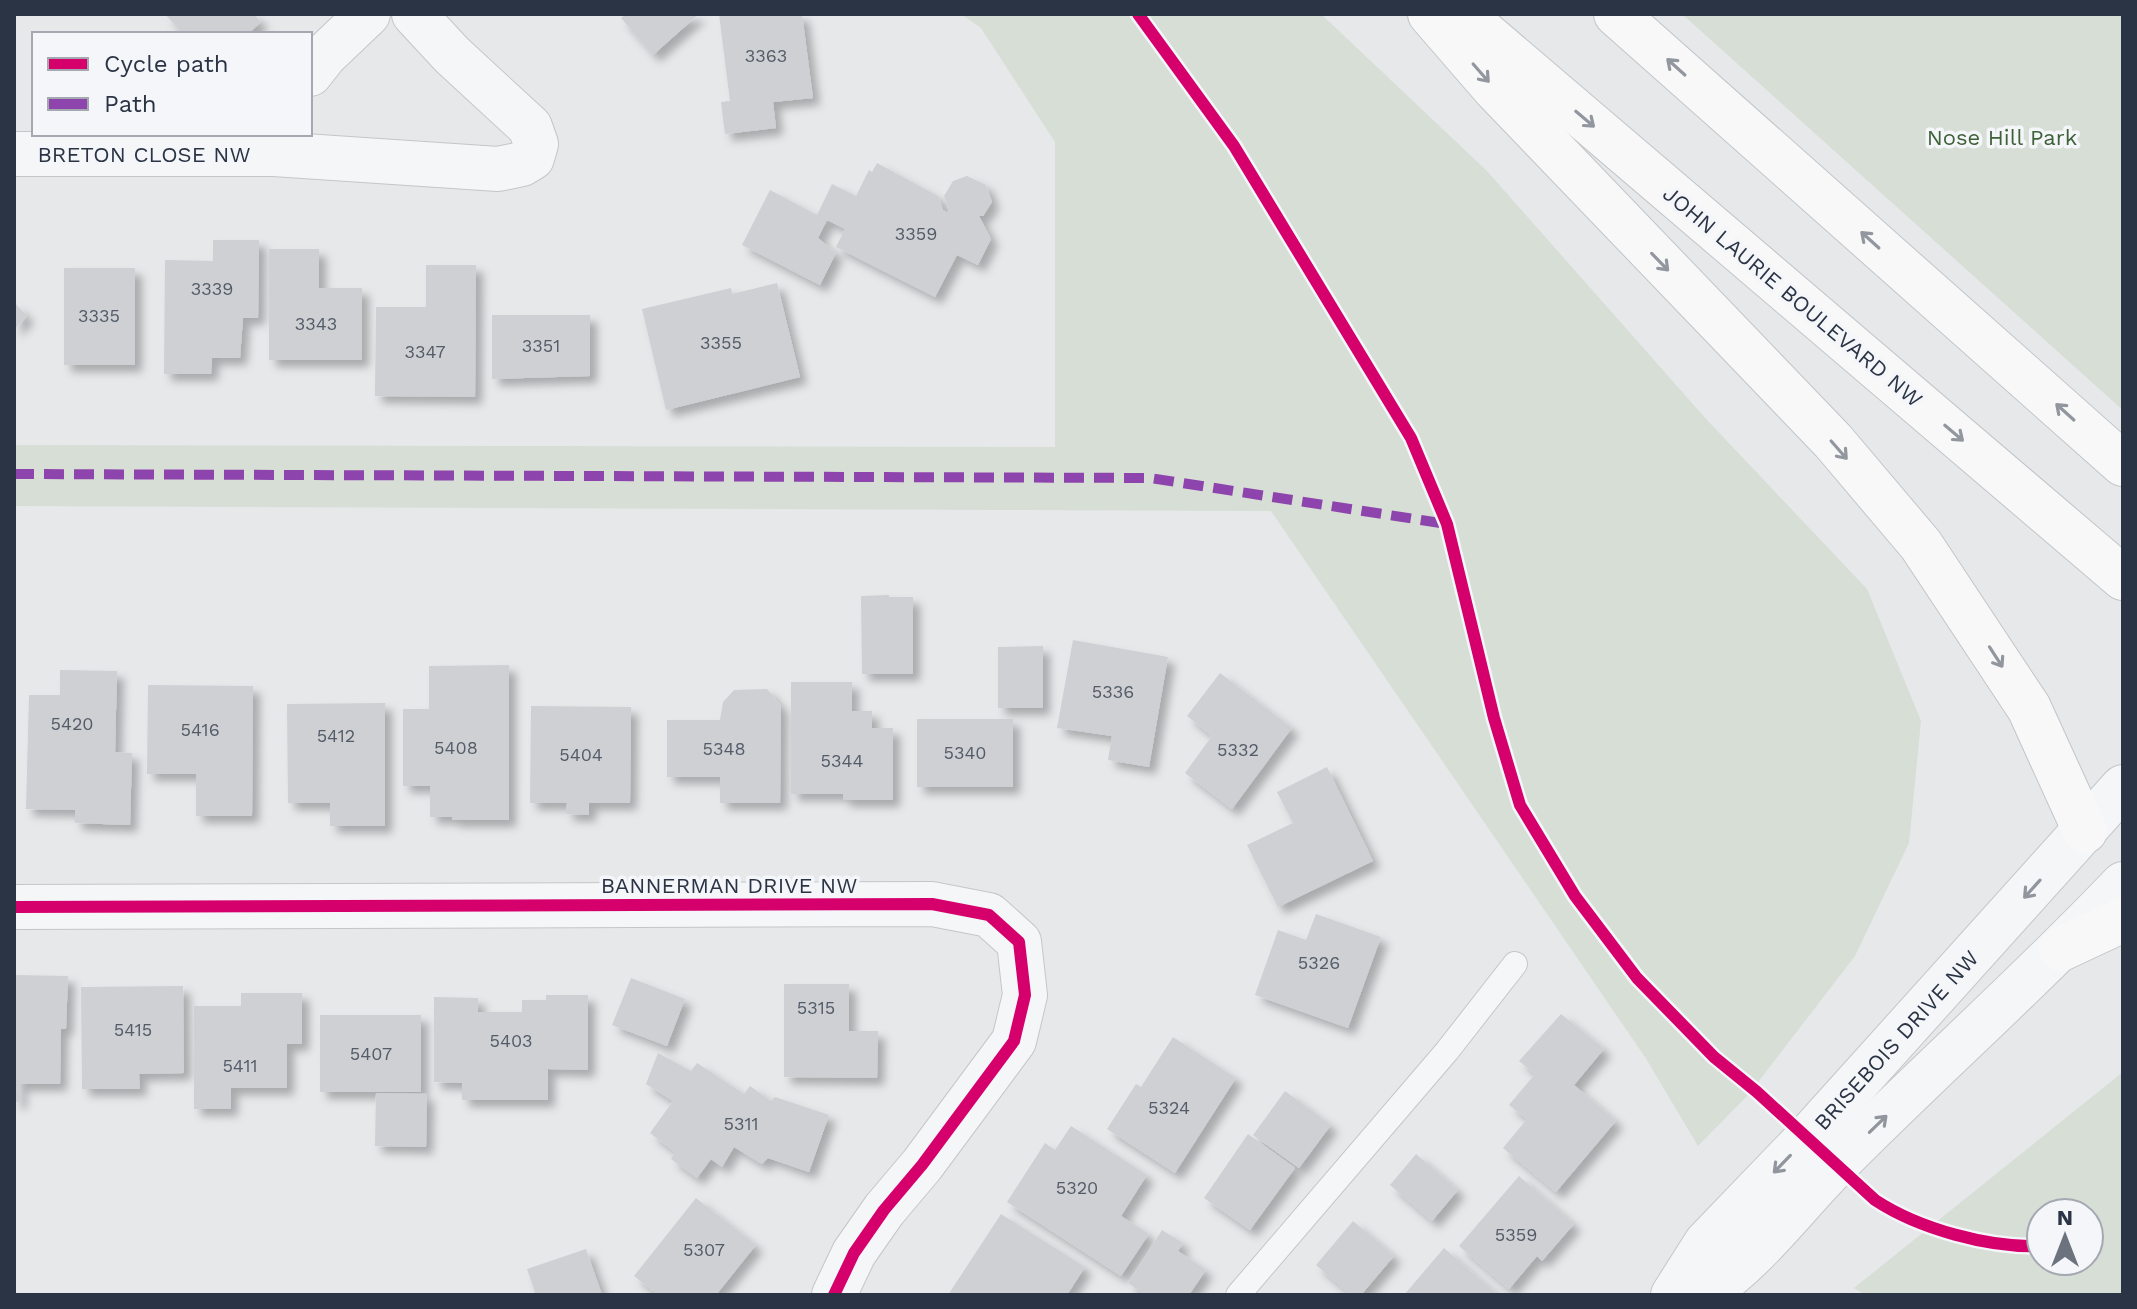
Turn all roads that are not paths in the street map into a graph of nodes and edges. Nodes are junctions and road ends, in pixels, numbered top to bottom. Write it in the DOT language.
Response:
graph roads {
  1 [pos="368,14"];
  2 [pos="414,14"];
  3 [pos="1430,14"];
  4 [pos="1462,14"];
  5 [pos="1616,14"];
  6 [pos="312,71"];
  7 [pos="277,144"];
  8 [pos="14,154"];
  9 [pos="2123,464"];
  10 [pos="2123,578"];
  11 [pos="2123,787"];
  12 [pos="2085,831"];
  13 [pos="2123,884"];
  14 [pos="14,907"];
  15 [pos="2123,920"];
  16 [pos="2061,949"];
  17 [pos="1515,964"];
  18 [pos="834,1295"];
  19 [pos="1238,1295"];
  20 [pos="1673,1295"];
  21 [pos="1703,1295"];
  1 -- 6 [label="street"];
  2 -- 7 [label="street, BRETON CLOSE NW"];
  3 -- 12 [label="main road, one-way"];
  4 -- 10 [label="main road, JOHN LAURIE BOULEVARD NW, one-way"];
  9 -- 5 [label="main road, one-way"];
  7 -- 8 [label="street, BRETON CLOSE NW"];
  11 -- 12 [label="street, BRISEBOIS DRIVE NW"];
  12 -- 20 [label="street, BRISEBOIS DRIVE NW, one-way"];
  13 -- 16 [label="street, BRISEBOIS DRIVE NW"];
  14 -- 18 [label="street, BANNERMAN DRIVE NW"];
  15 -- 16 [label="main road"];
  21 -- 16 [label="street, BRISEBOIS DRIVE NW, one-way"];
  17 -- 19 [label="lane"];
}
